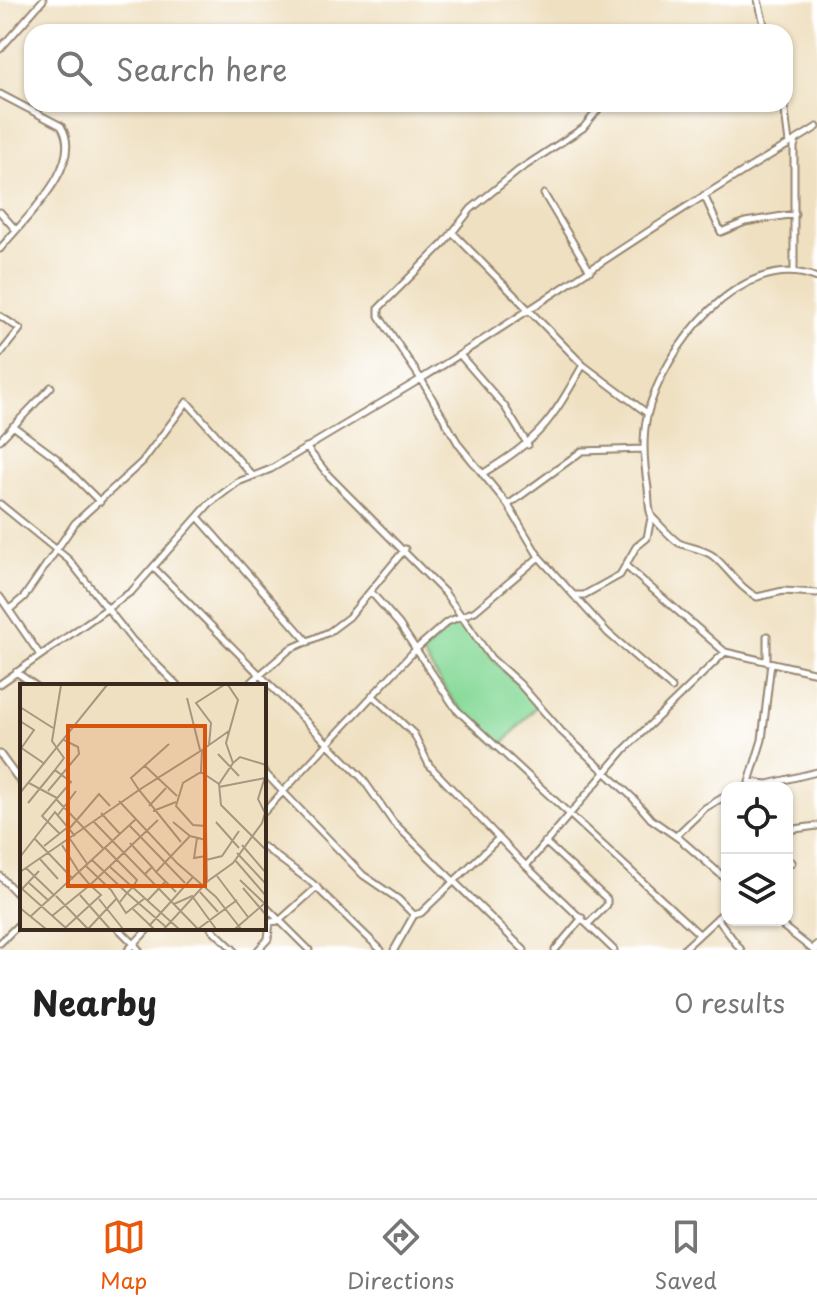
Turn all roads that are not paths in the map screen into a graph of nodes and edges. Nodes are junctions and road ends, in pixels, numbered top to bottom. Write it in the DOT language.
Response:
graph roads {
  1 [pos="43,0"];
  2 [pos="758,0"];
  3 [pos="764,24"];
  4 [pos="0,49"];
  5 [pos="0,94"];
  6 [pos="24,107"];
  7 [pos="34,112"];
  8 [pos="596,112"];
  9 [pos="785,112"];
  10 [pos="817,127"];
  11 [pos="796,140"];
  12 [pos="789,143"];
  13 [pos="544,194"];
  14 [pos="704,195"];
  15 [pos="0,212"];
  16 [pos="795,214"];
  17 [pos="15,229"];
  18 [pos="452,232"];
  19 [pos="0,249"];
  20 [pos="794,270"];
  21 [pos="590,271"];
  22 [pos="817,278"];
  23 [pos="531,311"];
  24 [pos="0,316"];
  25 [pos="0,354"];
  26 [pos="460,355"];
  27 [pos="583,365"];
  28 [pos="421,379"];
  29 [pos="51,387"];
  30 [pos="647,413"];
  31 [pos="13,426"];
  32 [pos="0,440"];
  33 [pos="528,445"];
  34 [pos="306,447"];
  35 [pos="644,449"];
  36 [pos="482,474"];
  37 [pos="252,475"];
  38 [pos="100,502"];
  39 [pos="0,504"];
  40 [pos="508,505"];
  41 [pos="198,517"];
  42 [pos="651,517"];
  43 [pos="405,549"];
  44 [pos="57,551"];
  45 [pos="539,557"];
  46 [pos="153,567"];
  47 [pos="627,567"];
  48 [pos="371,592"];
  49 [pos="817,593"];
  50 [pos="574,595"];
  51 [pos="0,597"];
  52 [pos="10,609"];
  53 [pos="107,609"];
  54 [pos="462,615"];
  55 [pos="767,636"];
  56 [pos="308,642"];
  57 [pos="416,649"];
  58 [pos="725,652"];
  59 [pos="40,655"];
  60 [pos="769,662"];
  61 [pos="16,672"];
  62 [pos="817,673"];
  63 [pos="260,676"];
  64 [pos="0,684"];
  65 [pos="33,684"];
  66 [pos="176,684"];
  67 [pos="250,684"];
  68 [pos="672,688"];
  69 [pos="372,695"];
  70 [pos="327,744"];
  71 [pos="0,754"];
  72 [pos="817,772"];
  73 [pos="606,773"];
  74 [pos="266,774"];
  75 [pos="20,781"];
  76 [pos="748,782"];
  77 [pos="776,782"];
  78 [pos="284,792"];
  79 [pos="721,799"];
  80 [pos="266,810"];
  81 [pos="568,814"];
  82 [pos="817,826"];
  83 [pos="793,829"];
  84 [pos="676,836"];
  85 [pos="499,838"];
  86 [pos="545,842"];
  87 [pos="266,849"];
  88 [pos="526,866"];
  89 [pos="721,875"];
  90 [pos="0,876"];
  91 [pos="455,881"];
  92 [pos="317,887"];
  93 [pos="20,897"];
  94 [pos="266,907"];
  95 [pos="721,914"];
  96 [pos="414,915"];
  97 [pos="582,918"];
  98 [pos="717,918"];
  99 [pos="279,921"];
  100 [pos="20,923"];
  101 [pos="588,924"];
  102 [pos="783,926"];
  103 [pos="120,930"];
  104 [pos="147,930"];
  105 [pos="213,930"];
  106 [pos="699,934"];
  107 [pos="0,943"];
  108 [pos="134,944"];
  109 [pos="815,949"];
  110 [pos="128,950"];
  111 [pos="139,950"];
  112 [pos="234,950"];
  113 [pos="258,950"];
  114 [pos="309,950"];
  115 [pos="381,950"];
  116 [pos="394,950"];
  117 [pos="524,950"];
  118 [pos="555,950"];
  119 [pos="614,950"];
  120 [pos="683,950"];
  121 [pos="741,950"];
  1 -- 4 [label="street"];
  2 -- 3 [label="street"];
  5 -- 6 [label="street"];
  7 -- 17 [label="street"];
  8 -- 18 [label="street"];
  9 -- 12 [label="street"];
  10 -- 11 [label="street"];
  11 -- 12 [label="street"];
  11 -- 16 [label="street"];
  12 -- 14 [label="street"];
  13 -- 21 [label="street"];
  14 -- 16 [label="street"];
  14 -- 21 [label="street"];
  15 -- 17 [label="street"];
  16 -- 20 [label="street"];
  17 -- 19 [label="street"];
  18 -- 23 [label="street"];
  18 -- 28 [label="street"];
  20 -- 22 [label="street"];
  20 -- 30 [label="street"];
  21 -- 23 [label="street"];
  23 -- 26 [label="street"];
  23 -- 27 [label="street"];
  24 -- 25 [label="street"];
  26 -- 28 [label="street"];
  26 -- 33 [label="street"];
  27 -- 30 [label="street"];
  27 -- 33 [label="street"];
  28 -- 34 [label="street"];
  28 -- 36 [label="street"];
  29 -- 31 [label="street"];
  30 -- 35 [label="street"];
  31 -- 32 [label="street"];
  31 -- 38 [label="street"];
  33 -- 36 [label="street"];
  34 -- 37 [label="street"];
  34 -- 43 [label="street"];
  35 -- 40 [label="street"];
  35 -- 42 [label="street"];
  36 -- 40 [label="street"];
  37 -- 38 [label="street"];
  37 -- 41 [label="street"];
  38 -- 44 [label="street"];
  39 -- 44 [label="street"];
  40 -- 45 [label="street"];
  41 -- 46 [label="street"];
  41 -- 56 [label="street"];
  42 -- 47 [label="street"];
  42 -- 49 [label="street"];
  43 -- 48 [label="street"];
  43 -- 54 [label="street"];
  44 -- 52 [label="street"];
  44 -- 53 [label="street"];
  45 -- 50 [label="street"];
  45 -- 54 [label="street"];
  46 -- 53 [label="street"];
  46 -- 63 [label="street"];
  47 -- 50 [label="street"];
  47 -- 58 [label="street"];
  48 -- 56 [label="street"];
  48 -- 57 [label="street"];
  50 -- 68 [label="street"];
  51 -- 52 [label="street"];
  52 -- 59 [label="street"];
  53 -- 59 [label="street"];
  53 -- 66 [label="street"];
  54 -- 57 [label="street"];
  54 -- 73 [label="street"];
  55 -- 60 [label="street"];
  56 -- 63 [label="street"];
  57 -- 69 [label="street"];
  57 -- 81 [label="street"];
  58 -- 60 [label="street"];
  58 -- 73 [label="street"];
  59 -- 61 [label="street"];
  60 -- 62 [label="street"];
  60 -- 76 [label="street"];
  61 -- 64 [label="street"];
  61 -- 65 [label="street"];
  63 -- 67 [label="street"];
  63 -- 70 [label="street"];
  69 -- 70 [label="street"];
  69 -- 85 [label="street"];
  70 -- 78 [label="street"];
  70 -- 91 [label="street"];
  71 -- 75 [label="street"];
  72 -- 77 [label="street"];
  73 -- 81 [label="street"];
  73 -- 84 [label="street"];
  74 -- 78 [label="street"];
  78 -- 80 [label="street"];
  78 -- 96 [label="street"];
  79 -- 84 [label="street"];
  81 -- 86 [label="street"];
  81 -- 106 [label="street"];
  82 -- 83 [label="street"];
  84 -- 89 [label="street"];
  85 -- 88 [label="street"];
  85 -- 91 [label="street"];
  86 -- 88 [label="street"];
  86 -- 101 [label="street"];
  87 -- 92 [label="street"];
  88 -- 97 [label="street"];
  90 -- 93 [label="street"];
  91 -- 96 [label="street"];
  91 -- 117 [label="street"];
  92 -- 99 [label="street"];
  92 -- 115 [label="street"];
  94 -- 99 [label="street"];
  95 -- 98 [label="street"];
  96 -- 116 [label="street"];
  97 -- 101 [label="street"];
  97 -- 118 [label="street"];
  98 -- 106 [label="street"];
  98 -- 121 [label="street"];
  99 -- 113 [label="street"];
  99 -- 114 [label="street"];
  100 -- 107 [label="street"];
  101 -- 119 [label="street"];
  102 -- 109 [label="street"];
  103 -- 108 [label="street"];
  104 -- 108 [label="street"];
  105 -- 112 [label="street"];
  106 -- 120 [label="street"];
  108 -- 110 [label="street"];
  108 -- 111 [label="street"];
}
